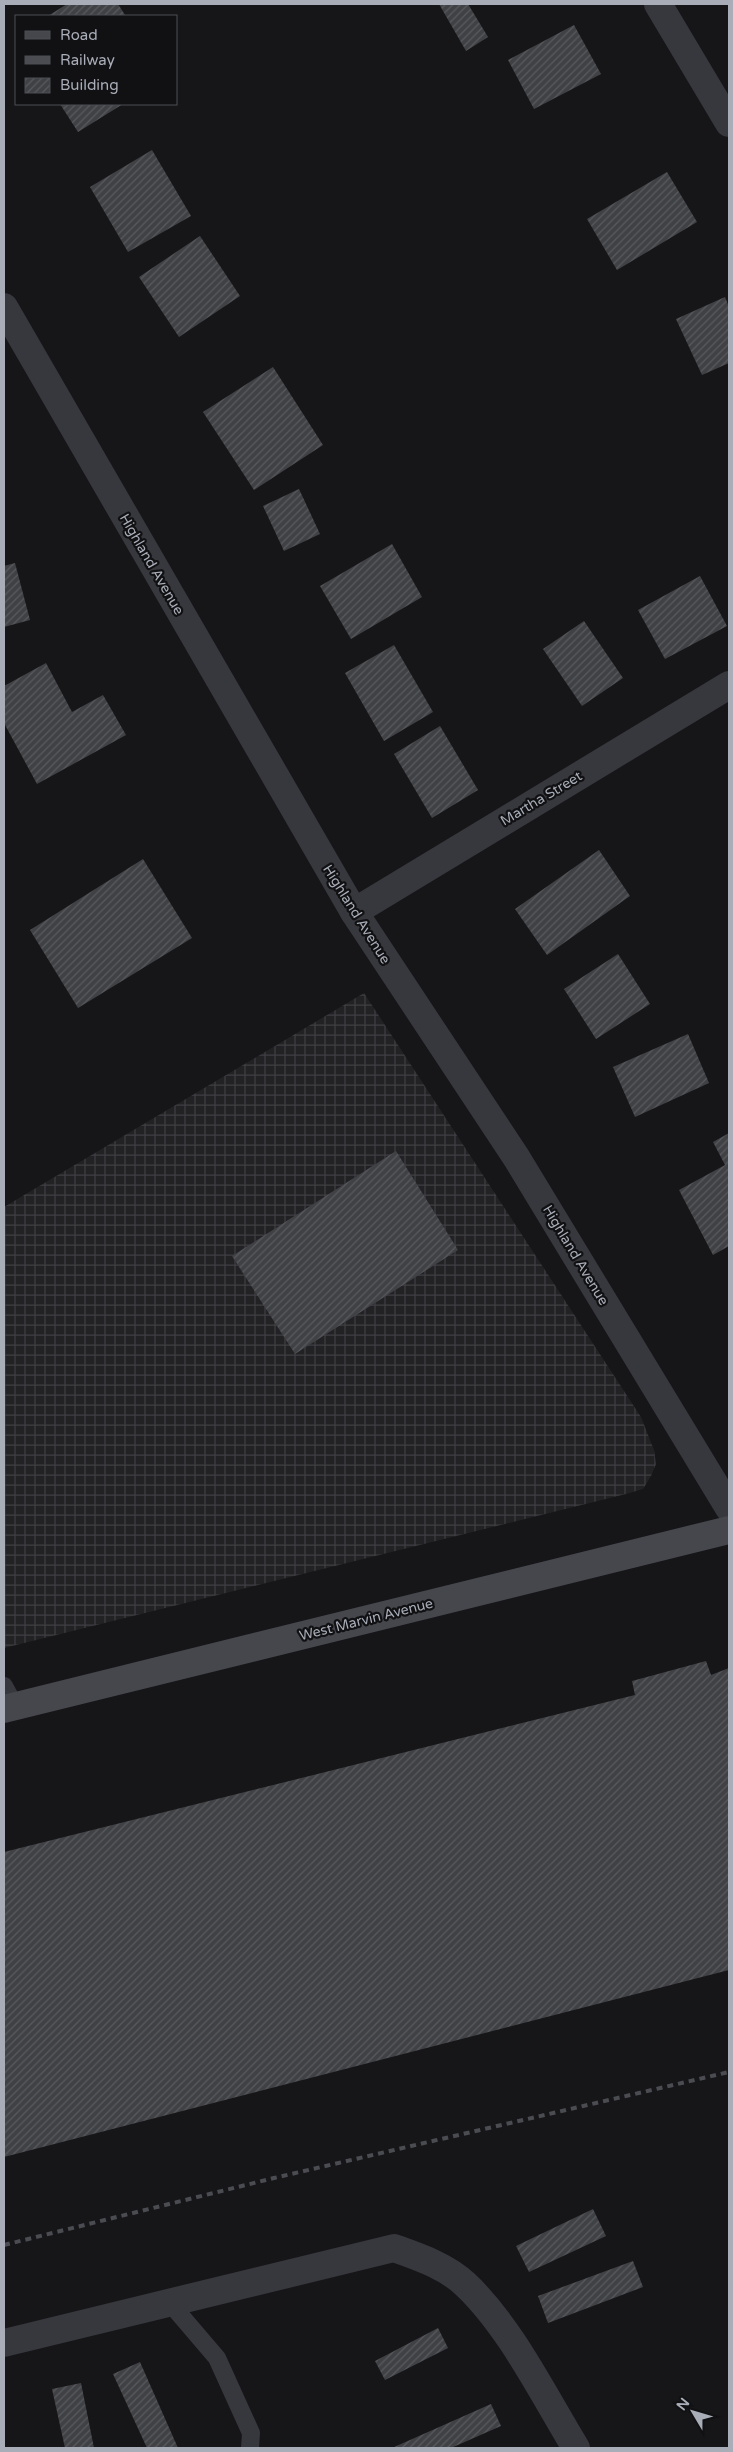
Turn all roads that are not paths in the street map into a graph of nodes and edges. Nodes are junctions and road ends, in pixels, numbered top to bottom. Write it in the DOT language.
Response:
graph roads {
  1 [pos="658,4"];
  2 [pos="729,123"];
  3 [pos="4,307"];
  4 [pos="729,685"];
  5 [pos="354,912"];
  6 [pos="729,1508"];
  7 [pos="729,1530"];
  8 [pos="8,1701"];
  9 [pos="170,2303"];
  10 [pos="4,2343"];
  11 [pos="250,2448"];
  12 [pos="576,2448"];
  1 -- 2 [label="street"];
  3 -- 5 [label="street, Highland Avenue"];
  4 -- 5 [label="street, Martha Street"];
  5 -- 6 [label="street, Highland Avenue"];
  7 -- 8 [label="street, West Marvin Avenue"];
  9 -- 10 [label="street"];
  9 -- 11 [label="lane"];
  9 -- 12 [label="street"];
}
